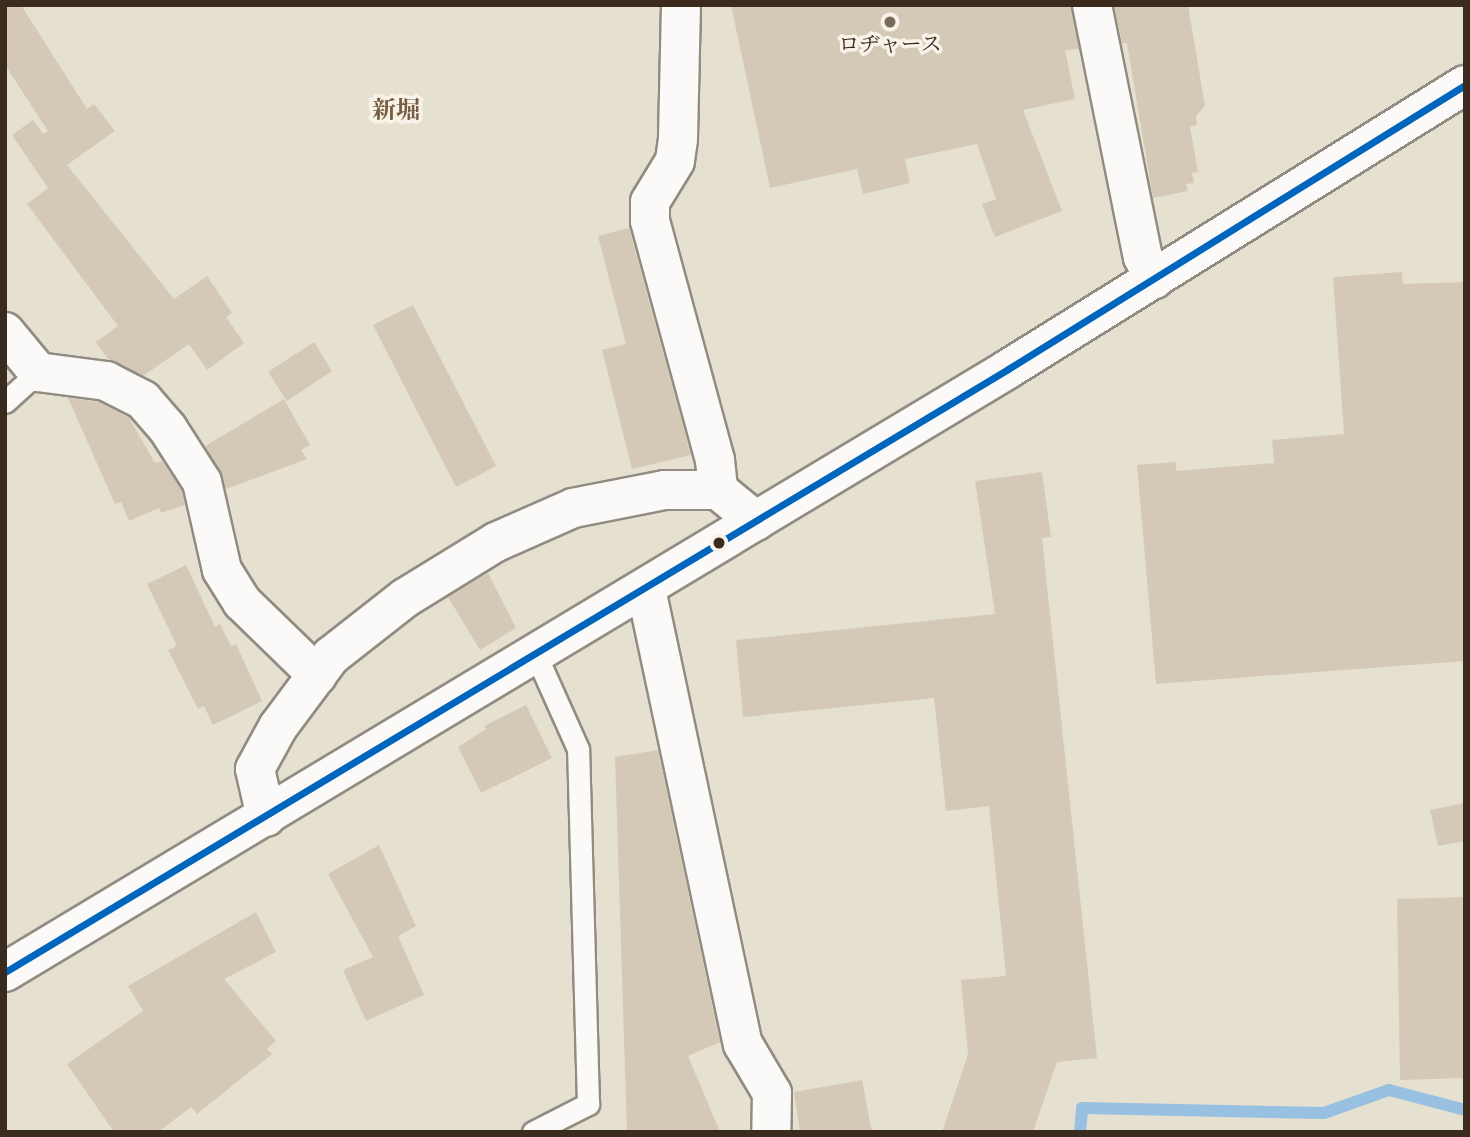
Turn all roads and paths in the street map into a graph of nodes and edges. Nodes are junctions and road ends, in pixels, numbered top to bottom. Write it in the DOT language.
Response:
graph roads {
  1 [pos="681,5"];
  2 [pos="1092,5"];
  3 [pos="1465,85"];
  4 [pos="1154,280"];
  5 [pos="5,332"];
  6 [pos="38,372"];
  7 [pos="5,402"];
  8 [pos="718,490"];
  9 [pos="756,520"];
  10 [pos="646,589"];
  11 [pos="536,654"];
  12 [pos="317,675"];
  13 [pos="266,817"];
  14 [pos="5,972"];
  15 [pos="533,1132"];
  16 [pos="771,1132"];
  1 -- 8 [label="street"];
  2 -- 4 [label="street"];
  3 -- 4 [label="street"];
  4 -- 9 [label="street"];
  5 -- 6 [label="street"];
  6 -- 7 [label="lane"];
  6 -- 12 [label="street"];
  8 -- 9 [label="street"];
  8 -- 12 [label="street"];
  9 -- 10 [label="street"];
  10 -- 11 [label="street"];
  10 -- 16 [label="street"];
  11 -- 13 [label="street"];
  11 -- 15 [label="lane"];
  12 -- 13 [label="street"];
  13 -- 14 [label="street"];
}
